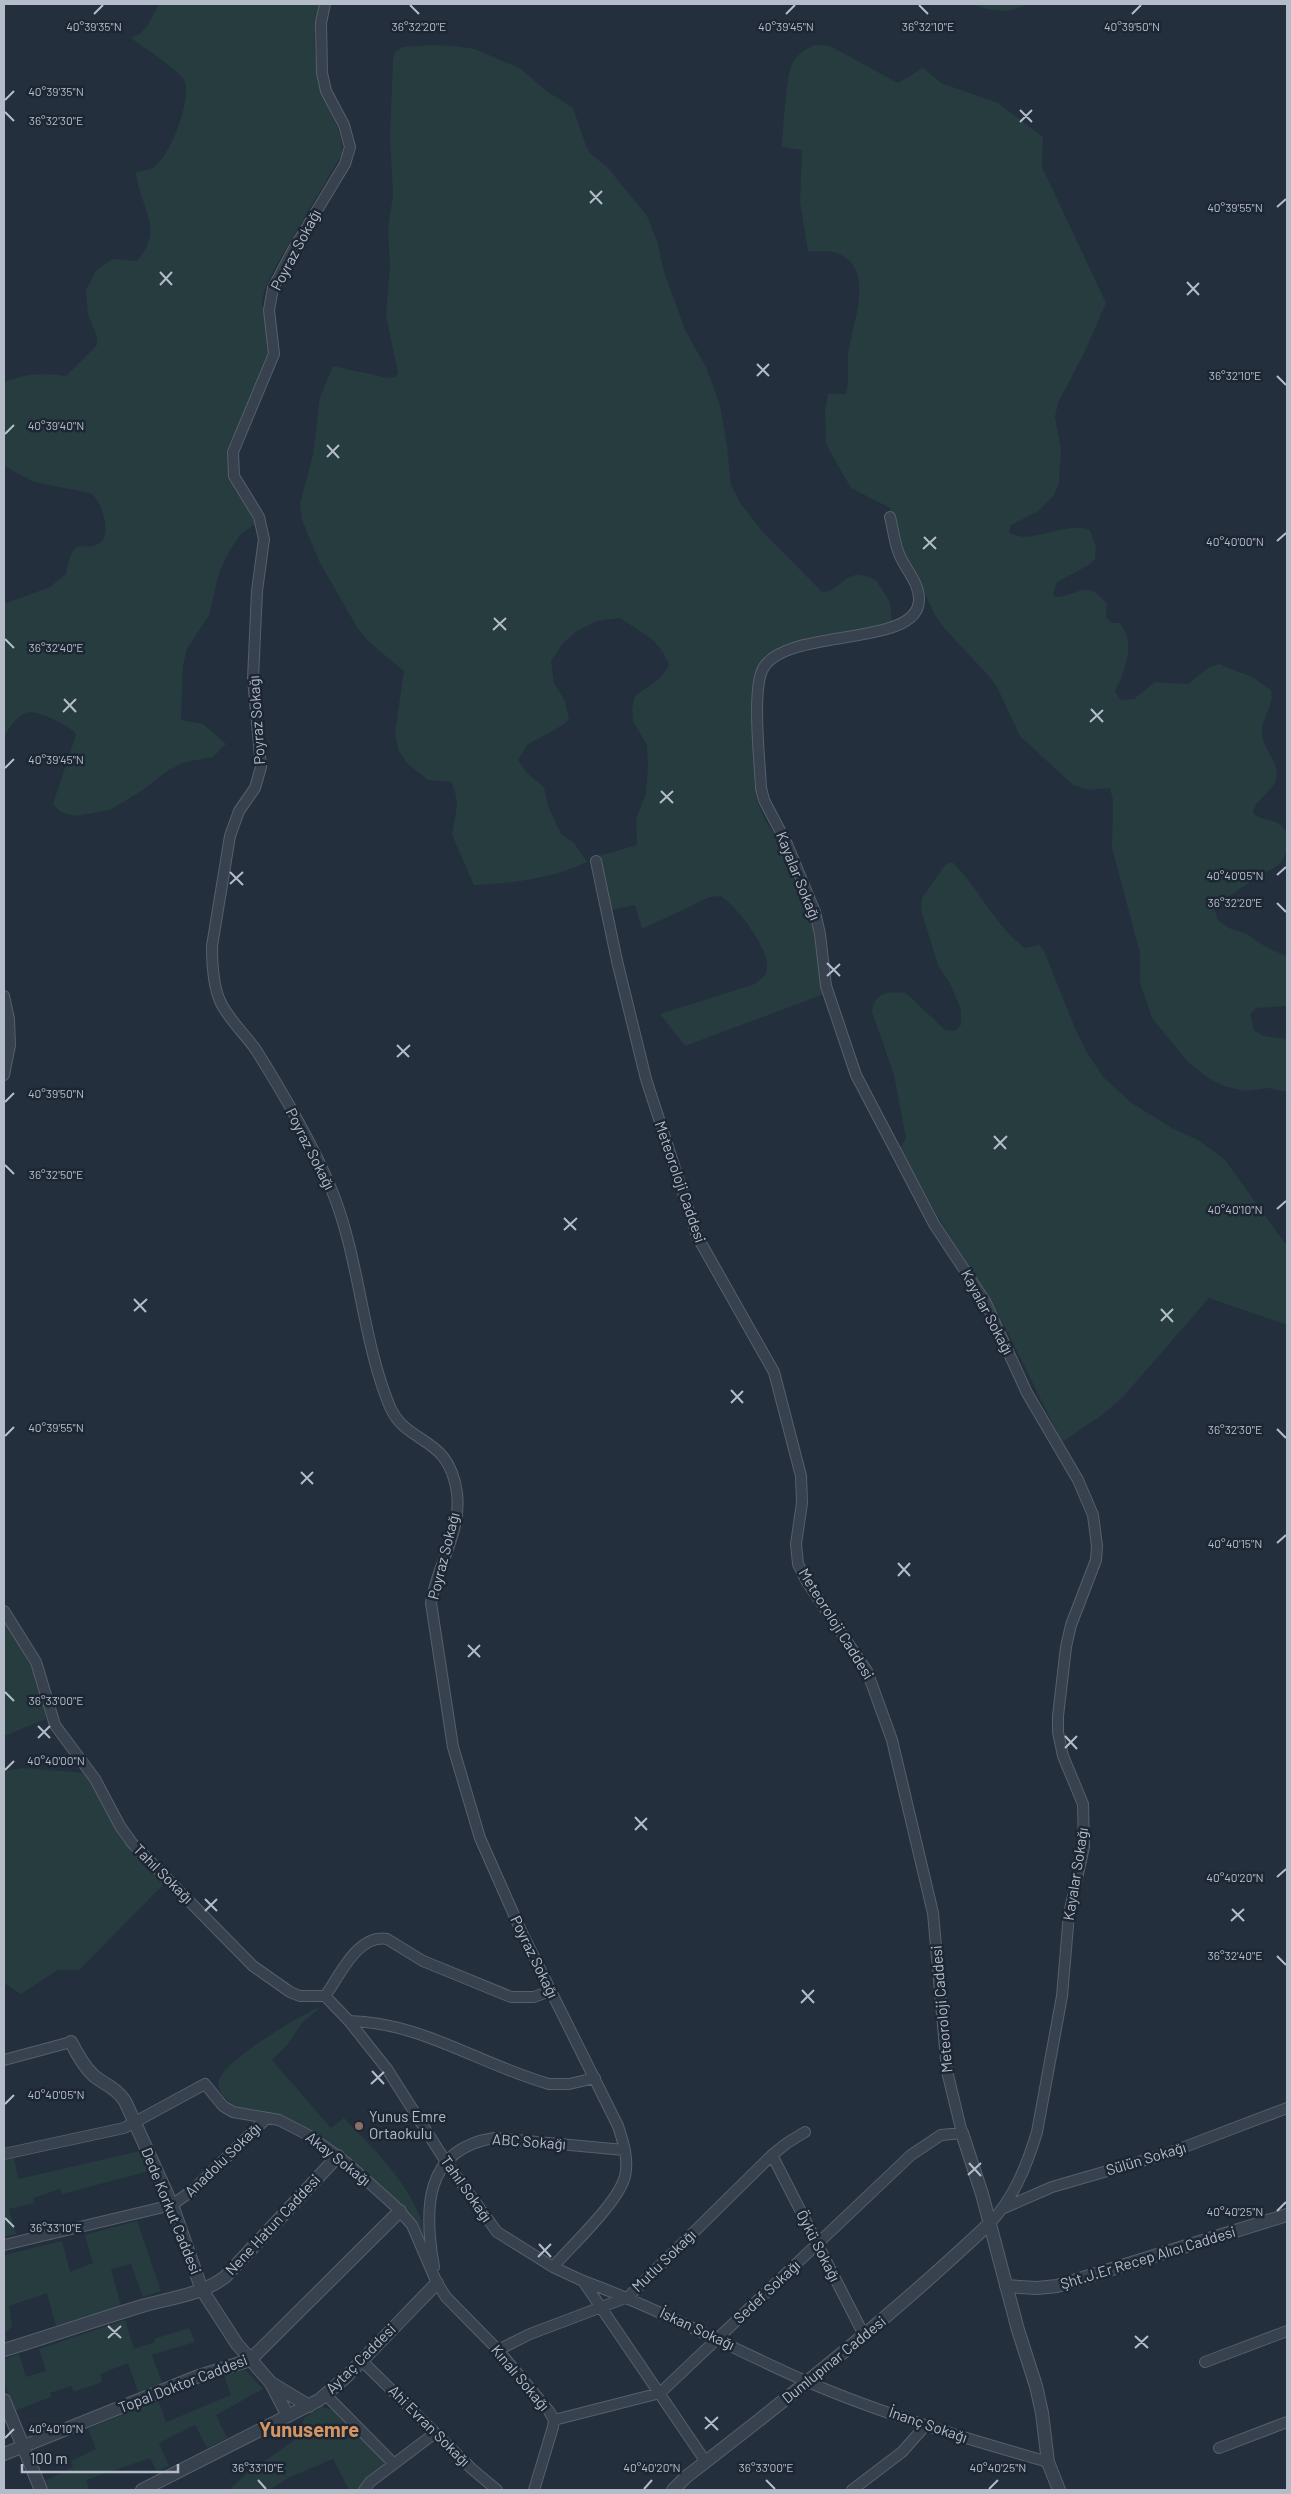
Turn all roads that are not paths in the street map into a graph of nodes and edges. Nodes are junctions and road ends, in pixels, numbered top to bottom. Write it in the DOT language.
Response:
graph roads {
  1 [pos="325,4"];
  2 [pos="890,517"];
  3 [pos="596,861"];
  4 [pos="4,996"];
  5 [pos="7,1046"];
  6 [pos="4,1075"];
  7 [pos="4,1611"];
  8 [pos="550,1991"];
  9 [pos="325,1996"];
  10 [pos="349,2021"];
  11 [pos="71,2042"];
  12 [pos="4,2060"];
  13 [pos="595,2078"];
  14 [pos="1287,2108"];
  15 [pos="267,2118"];
  16 [pos="136,2123"];
  17 [pos="805,2132"];
  18 [pos="962,2133"];
  19 [pos="624,2150"];
  20 [pos="4,2154"];
  21 [pos="772,2155"];
  22 [pos="338,2156"];
  23 [pos="446,2162"];
  24 [pos="172,2205"];
  25 [pos="1004,2208"];
  26 [pos="400,2211"];
  27 [pos="1287,2215"];
  28 [pos="990,2223"];
  29 [pos="4,2245"];
  30 [pos="817,2245"];
  31 [pos="552,2267"];
  32 [pos="583,2280"];
  33 [pos="437,2283"];
  34 [pos="1006,2286"];
  35 [pos="202,2290"];
  36 [pos="628,2297"];
  37 [pos="602,2308"];
  38 [pos="1287,2331"];
  39 [pos="864,2336"];
  40 [pos="718,2339"];
  41 [pos="4,2350"];
  42 [pos="498,2350"];
  43 [pos="250,2360"];
  44 [pos="362,2361"];
  45 [pos="1206,2362"];
  46 [pos="809,2382"];
  47 [pos="271,2383"];
  48 [pos="660,2393"];
  49 [pos="326,2395"];
  50 [pos="4,2400"];
  51 [pos="309,2406"];
  52 [pos="288,2416"];
  53 [pos="554,2420"];
  54 [pos="1287,2422"];
  55 [pos="926,2425"];
  56 [pos="435,2433"];
  57 [pos="23,2446"];
  58 [pos="1219,2448"];
  59 [pos="4,2454"];
  60 [pos="706,2462"];
  61 [pos="1048,2462"];
  62 [pos="394,2464"];
  63 [pos="1055,2489"];
  64 [pos="41,2490"];
  65 [pos="142,2490"];
  66 [pos="364,2490"];
  67 [pos="497,2490"];
  68 [pos="534,2490"];
  69 [pos="673,2490"];
  70 [pos="852,2490"];
  1 -- 8 [label="street, Poyraz Sokağı"];
  2 -- 25 [label="street, Kayalar Sokağı"];
  3 -- 18 [label="street, Meteoroloji Caddesi"];
  4 -- 5 [label="street"];
  5 -- 6 [label="street"];
  7 -- 9 [label="street, Tahıl Sokağı"];
  8 -- 9 [label="street"];
  8 -- 13 [label="street, Poyraz Sokağı"];
  9 -- 10 [label="street, Tahıl Sokağı"];
  10 -- 13 [label="street"];
  10 -- 23 [label="street, Tahıl Sokağı"];
  11 -- 12 [label="street"];
  11 -- 16 [label="street, Dede Korkut Caddesi"];
  13 -- 19 [label="street, Poyraz Sokağı"];
  14 -- 25 [label="street, Sülün Sokağı"];
  15 -- 16 [label="street, Akay Sokağı"];
  15 -- 22 [label="street, Akay Sokağı"];
  15 -- 24 [label="street, Anadolu Sokağı"];
  16 -- 20 [label="street, Akay Sokağı"];
  16 -- 24 [label="street, Dede Korkut Caddesi"];
  17 -- 21 [label="street, Mutlu Sokağı"];
  18 -- 28 [label="street, Meteoroloji Caddesi"];
  18 -- 30 [label="street, Sedef Sokağı"];
  19 -- 23 [label="street, ABC Sokağı"];
  19 -- 31 [label="street, Poyraz Sokağı"];
  21 -- 30 [label="street, Öykü Sokağı"];
  21 -- 36 [label="street, Mutlu Sokağı"];
  22 -- 26 [label="street, Akay Sokağı"];
  22 -- 35 [label="street, Nene Hatun Caddesi"];
  23 -- 31 [label="street, Tahıl Sokağı"];
  23 -- 33 [label="street, ABC Sokağı"];
  24 -- 29 [label="street, Anadolu Sokağı"];
  24 -- 35 [label="street, Dede Korkut Caddesi"];
  25 -- 28 [label="street, Kayalar Sokağı"];
  26 -- 33 [label="street, Akay Sokağı"];
  26 -- 43 [label="street, Topal Doktor Caddesi"];
  27 -- 34 [label="street, Şht.J.Er Recep Alıcı Caddesi"];
  28 -- 34 [label="street, Meteoroloji Caddesi"];
  28 -- 39 [label="street, Dumlupınar Caddesi"];
  30 -- 39 [label="street, Öykü Sokağı"];
  30 -- 40 [label="street, Sedef Sokağı"];
  31 -- 32 [label="street, Tahıl Sokağı"];
  32 -- 36 [label="street, İskan Sokağı"];
  32 -- 37 [label="street"];
  33 -- 42 [label="street, Kınalı Sokağı"];
  33 -- 44 [label="street, Aytaç Caddesi"];
  34 -- 61 [label="street, Meteoroloji Caddesi"];
  35 -- 41 [label="street, Nene Hatun Caddesi"];
  35 -- 43 [label="street, Dede Korkut Caddesi"];
  36 -- 37 [label="street, Mutlu Sokağı"];
  36 -- 40 [label="street, İskan Sokağı"];
  37 -- 42 [label="street, Mutlu Sokağı"];
  37 -- 48 [label="street"];
  38 -- 45 [label="street"];
  39 -- 46 [label="street, Dumlupınar Caddesi"];
  40 -- 46 [label="street, İskan Sokağı"];
  40 -- 48 [label="street, Sedef Sokağı"];
  42 -- 53 [label="street, Kınalı Sokağı"];
  43 -- 47 [label="street, Dede Korkut Caddesi"];
  43 -- 57 [label="street, Topal Doktor Caddesi"];
  44 -- 49 [label="street, Aytaç Caddesi"];
  44 -- 56 [label="street, Ahi Evran Sokağı"];
  46 -- 55 [label="street, İnanç Sokağı"];
  46 -- 60 [label="street, Dumlupınar Caddesi"];
  47 -- 51 [label="street, Dede Korkut Caddesi"];
  47 -- 52 [label="street, Dede Korkut Caddesi"];
  48 -- 53 [label="street, Sedef Sokağı"];
  48 -- 60 [label="street"];
  49 -- 51 [label="street, Aytaç Caddesi"];
  49 -- 62 [label="street"];
  50 -- 57 [label="street"];
  51 -- 52 [label="street, Aytaç Caddesi"];
  52 -- 65 [label="street, Aytaç Caddesi"];
  53 -- 68 [label="street, Kınalı Sokağı"];
  54 -- 58 [label="street"];
  55 -- 61 [label="street, İnanç Sokağı"];
  55 -- 70 [label="street"];
  56 -- 62 [label="street"];
  56 -- 67 [label="street, Ahi Evran Sokağı"];
  57 -- 59 [label="street, Topal Doktor Caddesi"];
  57 -- 64 [label="street"];
  60 -- 69 [label="street, Dumlupınar Caddesi"];
  61 -- 63 [label="street, Meteoroloji Caddesi"];
  62 -- 66 [label="street"];
}
